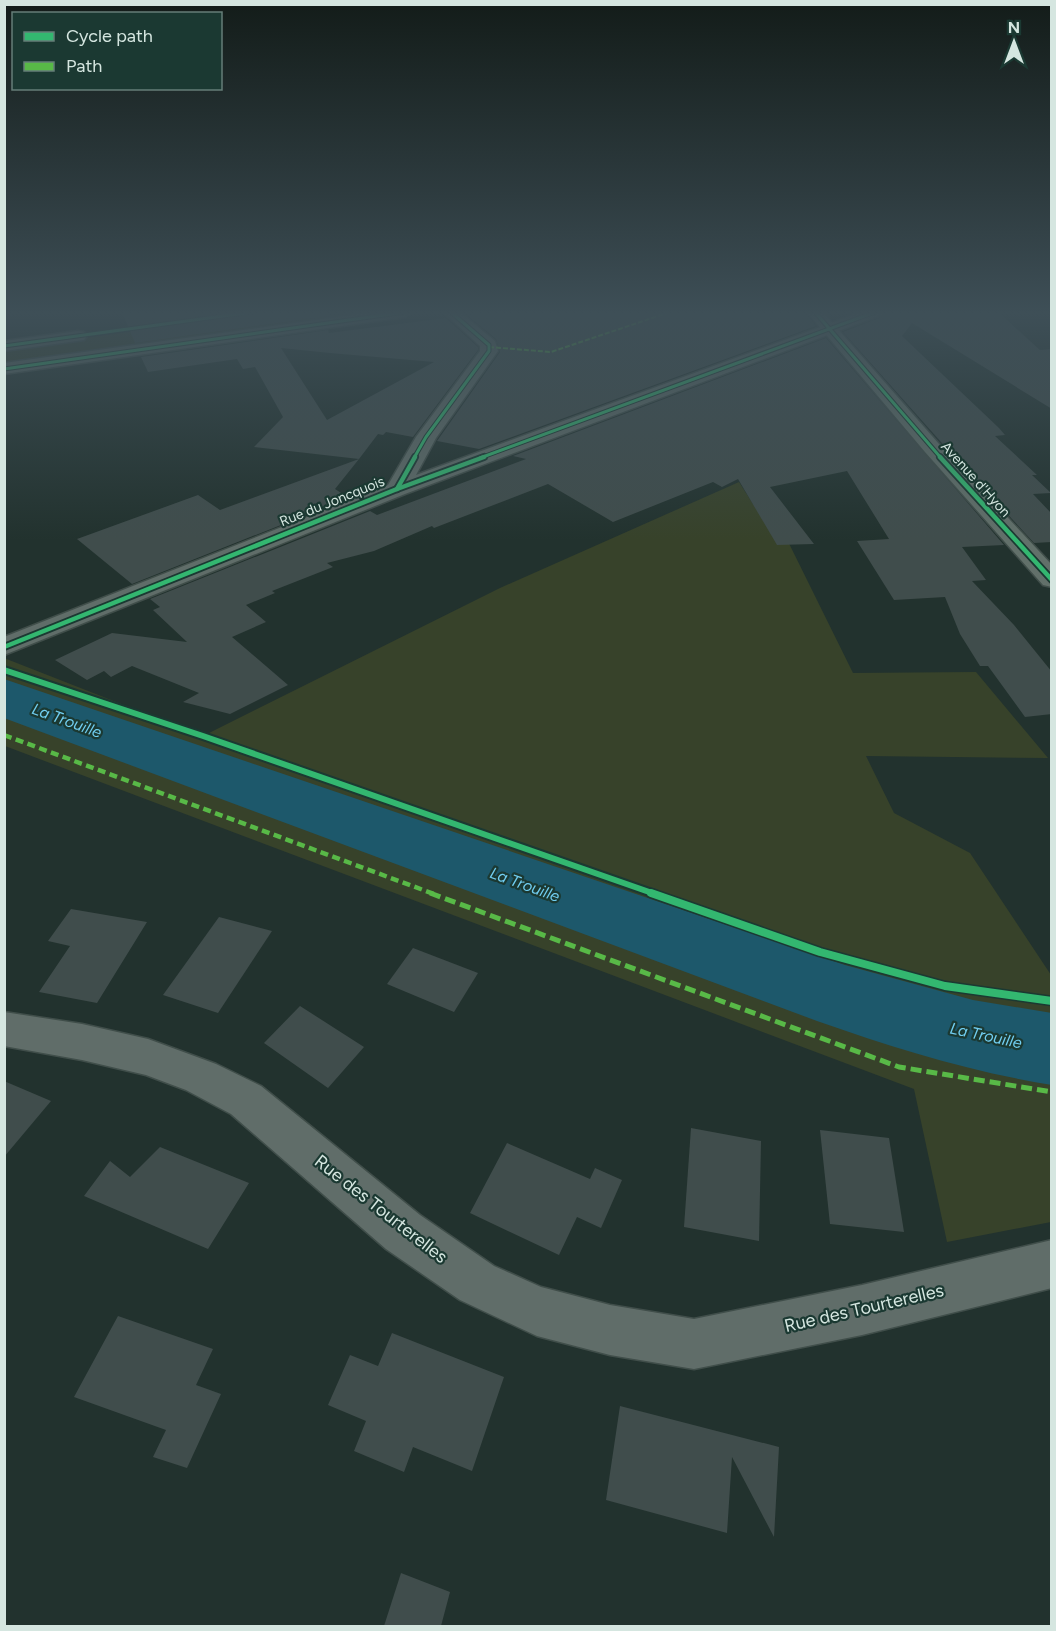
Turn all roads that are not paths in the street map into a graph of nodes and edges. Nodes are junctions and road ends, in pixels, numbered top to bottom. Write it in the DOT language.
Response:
graph roads {
  1 [pos="462,388"];
  2 [pos="649,388"];
  3 [pos="881,388"];
  4 [pos="397,489"];
  5 [pos="1052,580"];
  6 [pos="4,647"];
  7 [pos="4,1029"];
  8 [pos="1052,1264"];
  1 -- 4 [label="street"];
  2 -- 4 [label="street, Rue du Joncquois"];
  3 -- 5 [label="street, Avenue d'Hyon"];
  4 -- 6 [label="street, Rue du Joncquois"];
  7 -- 8 [label="street, Rue des Tourterelles"];
}
